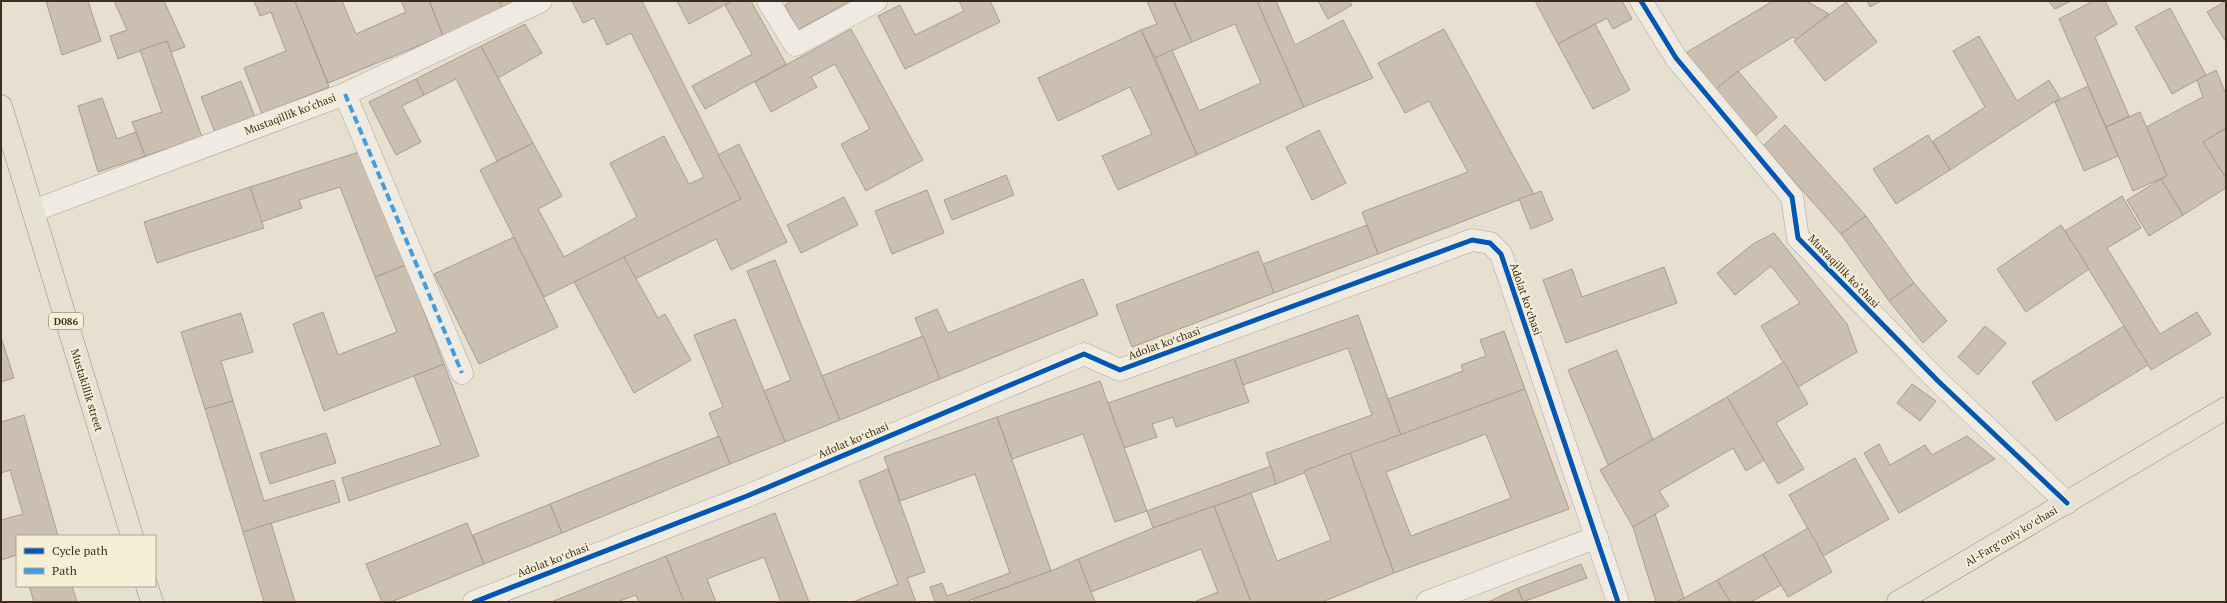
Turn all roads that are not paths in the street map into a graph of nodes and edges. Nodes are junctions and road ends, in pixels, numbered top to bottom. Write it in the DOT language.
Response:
graph roads {
  1 [pos="541,1"];
  2 [pos="768,1"];
  3 [pos="876,1"];
  4 [pos="1640,1"];
  5 [pos="345,94"];
  6 [pos="1,106"];
  7 [pos="33,211"];
  8 [pos="462,373"];
  9 [pos="2226,408"];
  10 [pos="2067,502"];
  11 [pos="132,535"];
  12 [pos="1596,537"];
  13 [pos="147,587"];
  14 [pos="152,602"];
  15 [pos="474,602"];
  16 [pos="1428,602"];
  17 [pos="1618,602"];
  18 [pos="1898,602"];
  1 -- 5 [label="street, Mustaqillik ko‘chasi"];
  2 -- 3 [label="street"];
  4 -- 10 [label="street, Mustaqillik ko‘chasi"];
  5 -- 7 [label="street, Mustaqillik ko‘chasi"];
  5 -- 8 [label="street"];
  6 -- 7 [label="main road, Mustakillik street / D086"];
  7 -- 11 [label="main road, Mustakillik street / D086"];
  9 -- 10 [label="main road, Al-Fargʻoniy koʻchasi"];
  10 -- 18 [label="main road, Al-Fargʻoniy koʻchasi"];
  12 -- 15 [label="street, Adolat koʻchasi"];
  12 -- 16 [label="street"];
  12 -- 17 [label="street, Adolat koʻchasi"];
  13 -- 14 [label="main road"];
}
